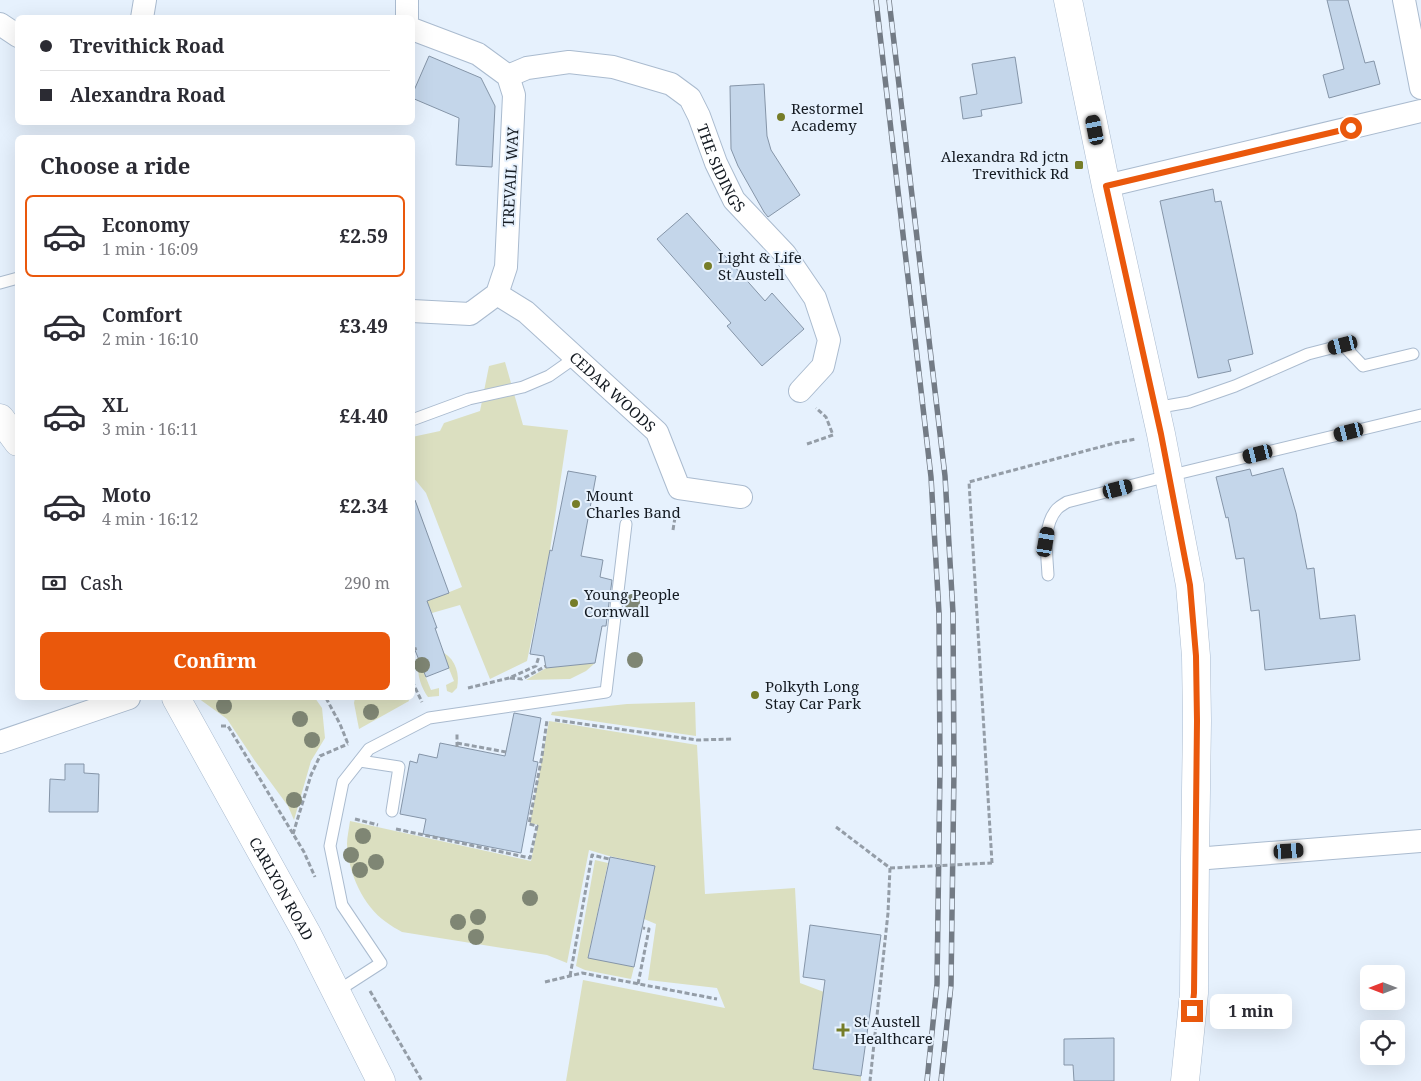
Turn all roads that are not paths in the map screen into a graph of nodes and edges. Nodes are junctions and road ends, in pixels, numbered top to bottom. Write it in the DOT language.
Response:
graph roads {
  1 [pos="145,0"];
  2 [pos="407,0"];
  3 [pos="1068,0"];
  4 [pos="1404,0"];
  5 [pos="142,15"];
  6 [pos="408,15"];
  7 [pos="0,24"];
  8 [pos="415,30"];
  9 [pos="15,34"];
  10 [pos="508,76"];
  11 [pos="1421,88"];
  12 [pos="1421,111"];
  13 [pos="1106,186"];
  14 [pos="15,279"];
  15 [pos="0,283"];
  16 [pos="497,294"];
  17 [pos="415,311"];
  18 [pos="1413,354"];
  19 [pos="576,357"];
  20 [pos="800,391"];
  21 [pos="1155,408"];
  22 [pos="1421,415"];
  23 [pos="0,418"];
  24 [pos="415,419"];
  25 [pos="15,438"];
  26 [pos="1168,476"];
  27 [pos="741,497"];
  28 [pos="626,524"];
  29 [pos="1048,575"];
  30 [pos="123,700"];
  31 [pos="177,700"];
  32 [pos="0,742"];
  33 [pos="358,763"];
  34 [pos="392,811"];
  35 [pos="1421,841"];
  36 [pos="1195,859"];
  37 [pos="336,992"];
  38 [pos="381,1081"];
  39 [pos="1185,1081"];
  1 -- 5 [label="street"];
  2 -- 6 [label="street"];
  3 -- 13 [label="street"];
  4 -- 11 [label="street"];
  7 -- 9 [label="street"];
  8 -- 10 [label="street"];
  10 -- 16 [label="street, TREVAIL WAY"];
  10 -- 20 [label="street, THE SIDINGS"];
  12 -- 13 [label="street"];
  13 -- 21 [label="street"];
  14 -- 15 [label="lane"];
  16 -- 17 [label="street"];
  16 -- 19 [label="street, CEDAR WOODS"];
  18 -- 21 [label="lane"];
  19 -- 24 [label="lane"];
  19 -- 27 [label="street, CEDAR WOODS"];
  21 -- 26 [label="street"];
  22 -- 26 [label="lane"];
  23 -- 25 [label="street"];
  26 -- 29 [label="lane"];
  26 -- 36 [label="street"];
  28 -- 33 [label="lane"];
  30 -- 32 [label="street"];
  31 -- 37 [label="street, CARLYON ROAD"];
  33 -- 34 [label="lane"];
  33 -- 37 [label="lane"];
  35 -- 36 [label="street"];
  36 -- 39 [label="street"];
  37 -- 38 [label="street, CARLYON ROAD"];
}
